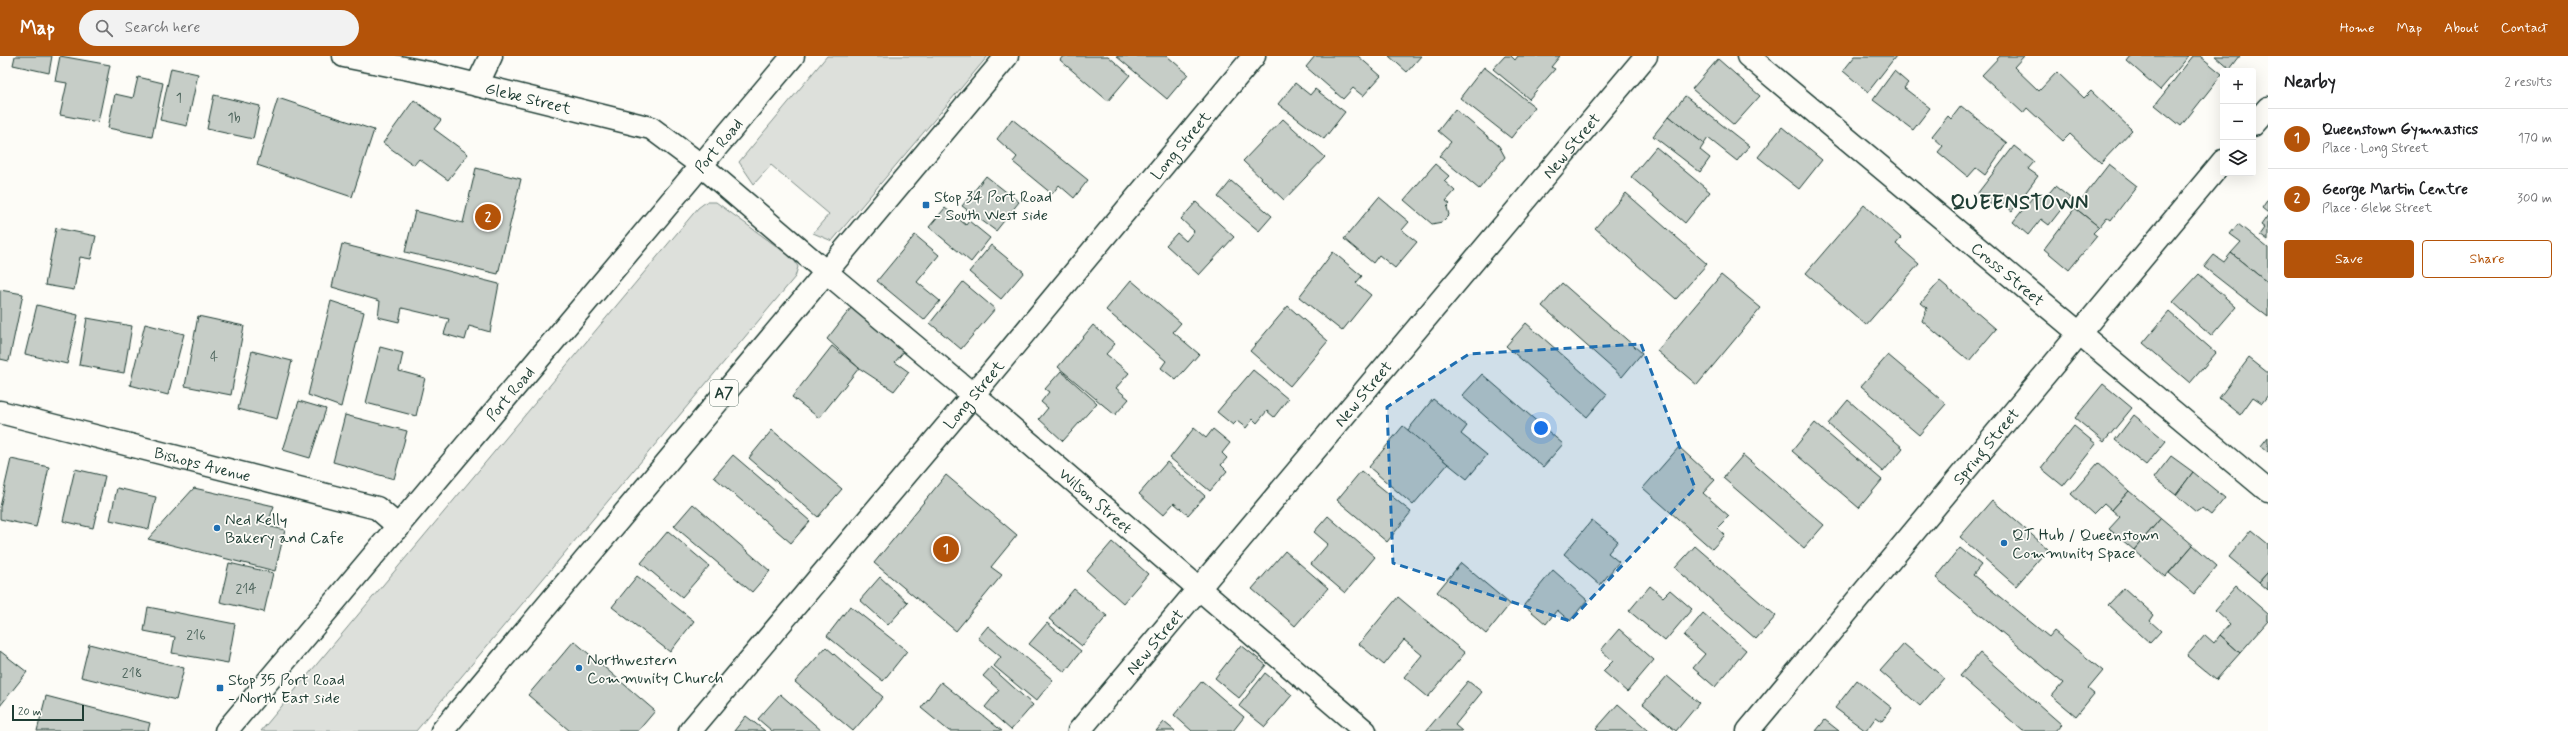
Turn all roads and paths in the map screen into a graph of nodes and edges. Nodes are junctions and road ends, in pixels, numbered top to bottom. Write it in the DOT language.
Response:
graph roads {
  1 [pos="344,56"];
  2 [pos="491,56"];
  3 [pos="793,56"];
  4 [pos="1007,56"];
  5 [pos="1254,56"];
  6 [pos="1646,56"];
  7 [pos="1748,56"];
  8 [pos="477,85"];
  9 [pos="2268,108"];
  10 [pos="2256,122"];
  11 [pos="2220,165"];
  12 [pos="702,166"];
  13 [pos="825,271"];
  14 [pos="2079,333"];
  15 [pos="973,395"];
  16 [pos="0,412"];
  17 [pos="2268,491"];
  18 [pos="399,527"];
  19 [pos="1197,589"];
  20 [pos="226,731"];
  21 [pos="442,731"];
  22 [pos="690,731"];
  23 [pos="1079,731"];
  24 [pos="1365,731"];
  25 [pos="1748,731"];
  1 -- 8 [label="main road, Glebe Street"];
  2 -- 8 [label="main road"];
  3 -- 12 [label="main road, Port Road"];
  4 -- 13 [label="main road, A7"];
  5 -- 15 [label="main road, Long Street"];
  6 -- 19 [label="main road, New Street"];
  7 -- 14 [label="main road, Cross Street"];
  8 -- 12 [label="main road, Glebe Street"];
  9 -- 10 [label="main road"];
  11 -- 14 [label="main road, Spring Street"];
  12 -- 13 [label="main road, Glebe Street"];
  12 -- 18 [label="main road, Port Road"];
  13 -- 15 [label="main road, Wilson Street"];
  13 -- 21 [label="main road, A7"];
  14 -- 17 [label="main road, Cross Street"];
  14 -- 25 [label="main road, Spring Street"];
  15 -- 19 [label="main road, Wilson Street"];
  15 -- 22 [label="main road, Long Street"];
  16 -- 18 [label="main road, Bishops Avenue"];
  18 -- 20 [label="main road, Port Road"];
  19 -- 23 [label="main road, New Street"];
  19 -- 24 [label="main road, Wilson Street"];
}
